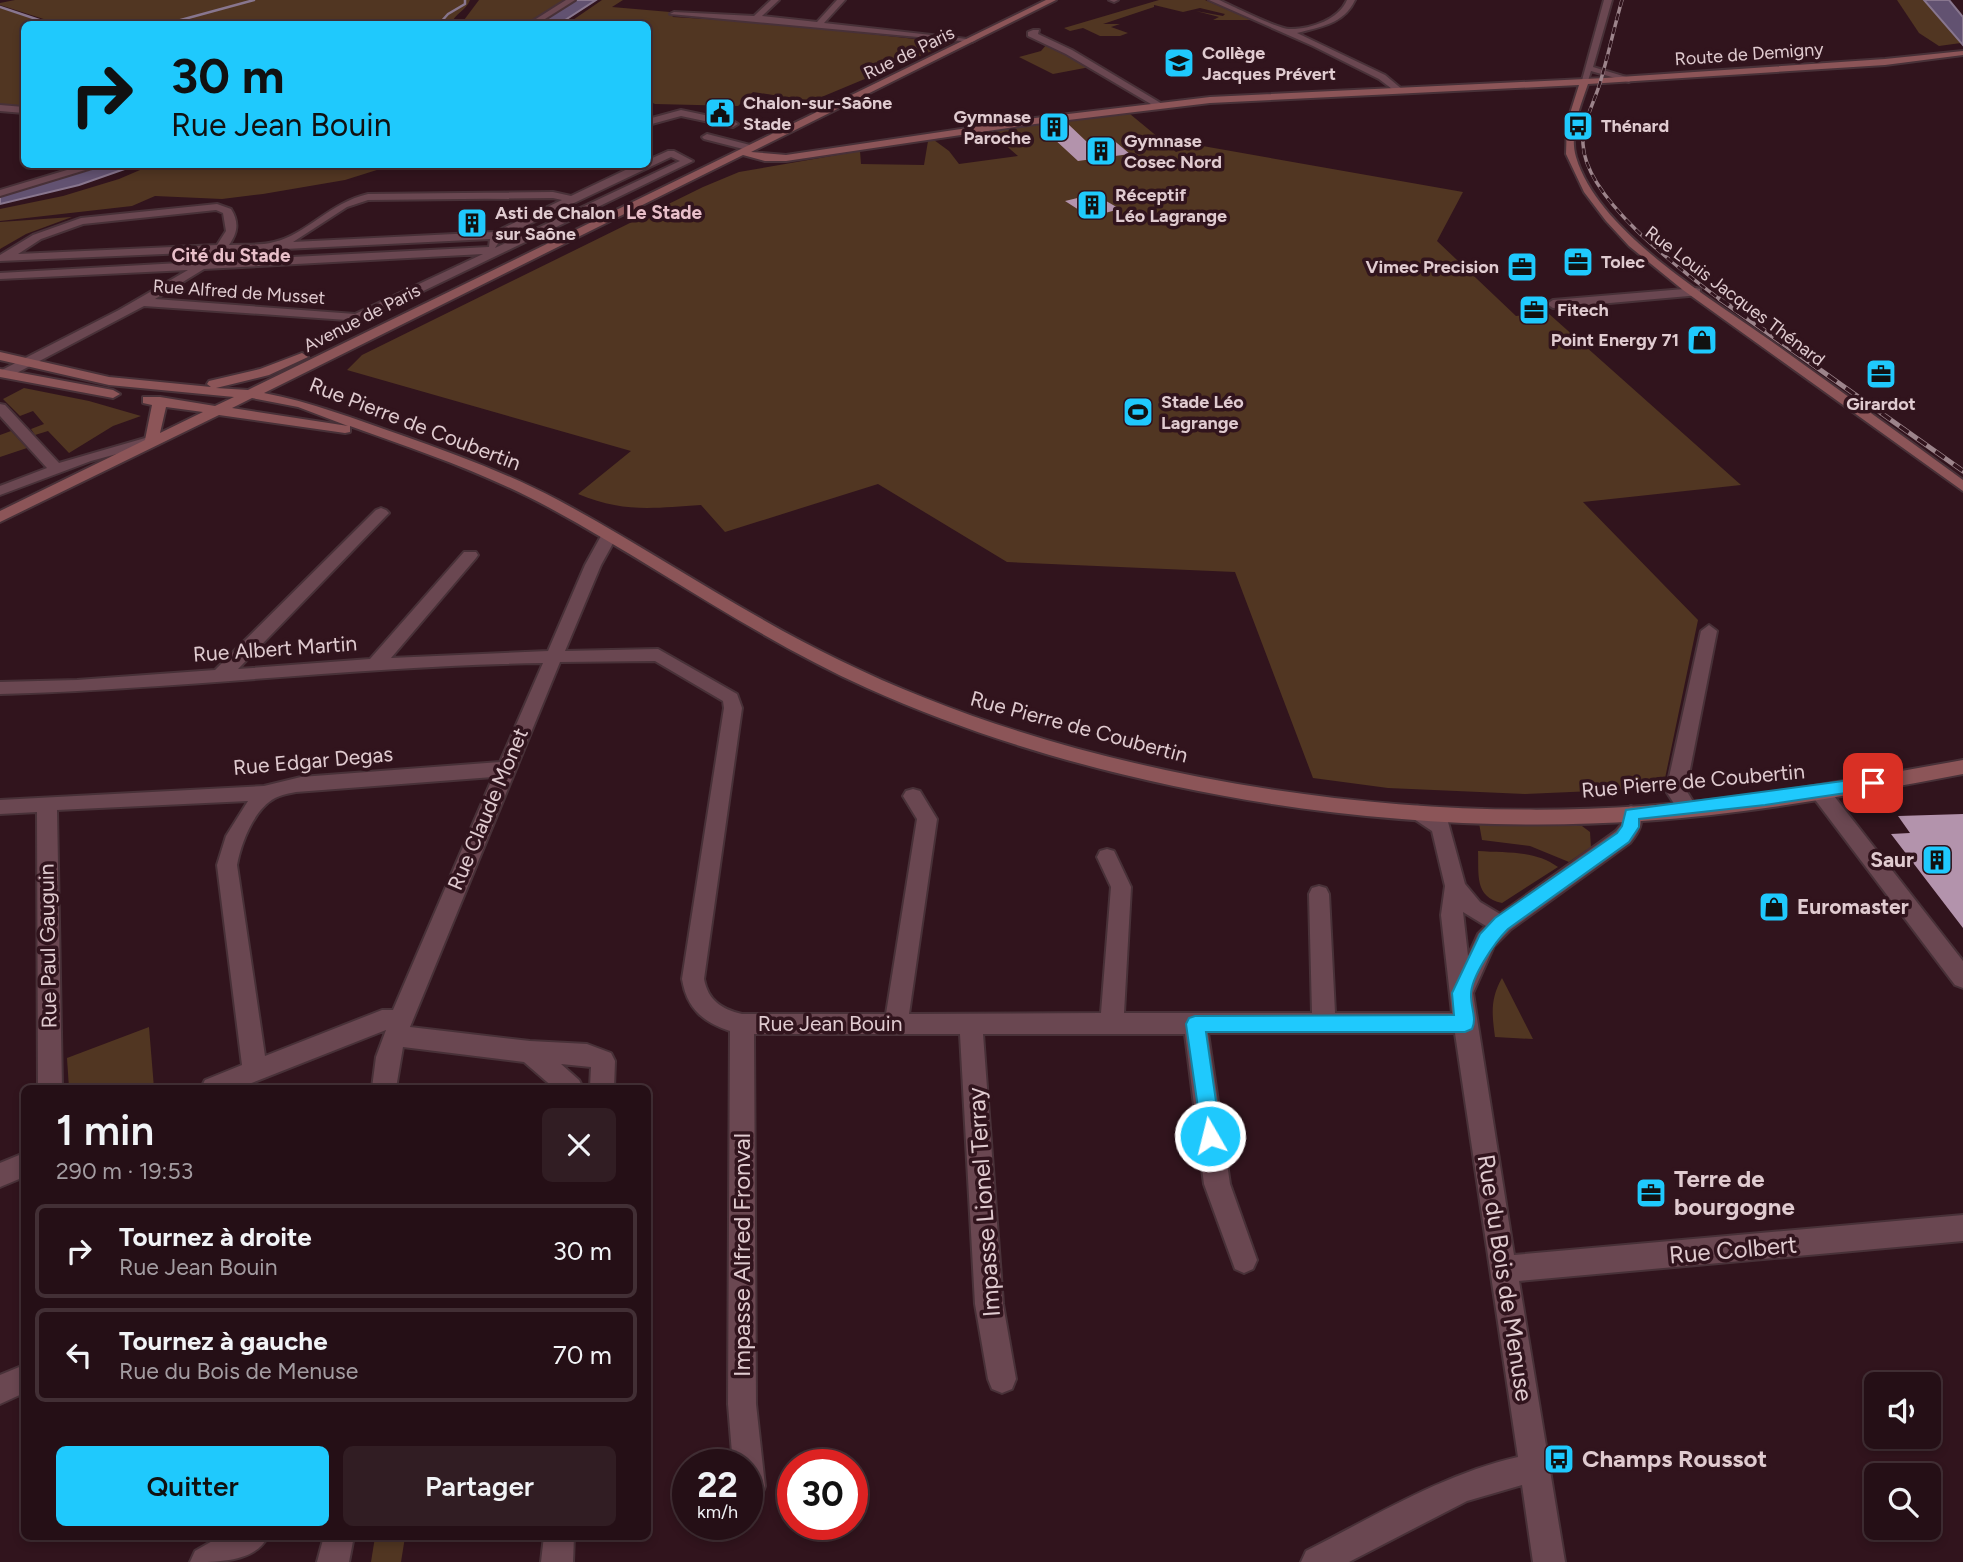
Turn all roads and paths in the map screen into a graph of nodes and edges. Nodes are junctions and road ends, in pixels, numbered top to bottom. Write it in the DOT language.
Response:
graph roads {
  1 [pos="570,0"];
  2 [pos="775,0"];
  3 [pos="841,0"];
  4 [pos="1052,0"];
  5 [pos="1213,0"];
  6 [pos="1351,0"];
  7 [pos="1608,0"];
  8 [pos="674,14"];
  9 [pos="756,18"];
  10 [pos="537,21"];
  11 [pos="819,24"];
  12 [pos="1035,32"];
  13 [pos="1290,32"];
  14 [pos="957,38"];
  15 [pos="972,40"];
  16 [pos="1961,54"];
  17 [pos="1588,68"];
  18 [pos="1629,79"];
  19 [pos="1584,82"];
  20 [pos="1542,84"];
  21 [pos="1399,90"];
  22 [pos="1580,96"];
  23 [pos="1159,105"];
  24 [pos="0,108"];
  25 [pos="21,110"];
  26 [pos="651,121"];
  27 [pos="733,124"];
  28 [pos="703,139"];
  29 [pos="746,150"];
  30 [pos="651,162"];
  31 [pos="86,168"];
  32 [pos="638,168"];
  33 [pos="0,193"];
  34 [pos="571,199"];
  35 [pos="497,235"];
  36 [pos="275,246"];
  37 [pos="219,250"];
  38 [pos="490,253"];
  39 [pos="2,259"];
  40 [pos="199,266"];
  41 [pos="0,276"];
  42 [pos="1696,292"];
  43 [pos="456,293"];
  44 [pos="141,302"];
  45 [pos="1553,304"];
  46 [pos="0,356"];
  47 [pos="26,363"];
  48 [pos="306,368"];
  49 [pos="2,374"];
  50 [pos="178,388"];
  51 [pos="242,398"];
  52 [pos="154,400"];
  53 [pos="301,404"];
  54 [pos="0,408"];
  55 [pos="217,410"];
  56 [pos="377,434"];
  57 [pos="152,440"];
  58 [pos="57,470"];
  59 [pos="1963,488"];
  60 [pos="0,491"];
  61 [pos="381,513"];
  62 [pos="0,517"];
  63 [pos="609,536"];
  64 [pos="470,555"];
  65 [pos="1709,631"];
  66 [pos="553,657"];
  67 [pos="374,665"];
  68 [pos="220,676"];
  69 [pos="0,688"];
  70 [pos="1963,767"];
  71 [pos="505,769"];
  72 [pos="1820,792"];
  73 [pos="267,793"];
  74 [pos="914,796"];
  75 [pos="47,803"];
  76 [pos="0,807"];
  77 [pos="1687,808"];
  78 [pos="1418,812"];
  79 [pos="1472,813"];
  80 [pos="1631,814"];
  81 [pos="1441,827"];
  82 [pos="1107,857"];
  83 [pos="1455,887"];
  84 [pos="1319,894"];
  85 [pos="1502,924"];
  86 [pos="1963,978"];
  87 [pos="1461,993"];
  88 [pos="1465,1023"];
  89 [pos="742,1024"];
  90 [pos="896,1024"];
  91 [pos="971,1024"];
  92 [pos="1112,1024"];
  93 [pos="1195,1024"];
  94 [pos="1324,1024"];
  95 [pos="398,1028"];
  96 [pos="530,1052"];
  97 [pos="255,1071"];
  98 [pos="50,1085"];
  99 [pos="220,1085"];
  100 [pos="384,1085"];
  101 [pos="568,1085"];
  102 [pos="602,1085"];
  103 [pos="21,1166"];
  104 [pos="0,1175"];
  105 [pos="1963,1228"];
  106 [pos="1244,1260"];
  107 [pos="1503,1269"];
  108 [pos="21,1380"];
  109 [pos="1002,1380"];
  110 [pos="0,1390"];
  111 [pos="746,1449"];
  112 [pos="1533,1468"];
  113 [pos="246,1540"];
  114 [pos="338,1540"];
  115 [pos="559,1540"];
  116 [pos="206,1562"];
  117 [pos="333,1562"];
  118 [pos="557,1562"];
  119 [pos="1317,1562"];
  120 [pos="1549,1562"];
  1 -- 10 [label="street"];
  2 -- 9 [label="street"];
  3 -- 11 [label="street"];
  4 -- 15 [label="main road, Rue de Paris"];
  5 -- 13 [label="street"];
  6 -- 13 [label="street"];
  7 -- 17 [label="street"];
  8 -- 9 [label="street"];
  9 -- 11 [label="street"];
  11 -- 14 [label="street"];
  12 -- 23 [label="street"];
  13 -- 21 [label="street"];
  14 -- 15 [label="street"];
  15 -- 29 [label="main road, Rue de Paris"];
  16 -- 18 [label="main road, Route de Demigny"];
  17 -- 18 [label="street"];
  17 -- 19 [label="street"];
  18 -- 19 [label="main road, Route de Demigny"];
  19 -- 20 [label="main road, Route de Demigny"];
  19 -- 22 [label="main road, Rue Louis Jacques Thénard"];
  20 -- 21 [label="main road, Route de Demigny"];
  20 -- 22 [label="main road, Route de Demigny"];
  21 -- 23 [label="main road, Route de Demigny"];
  22 -- 42 [label="main road, Rue Louis Jacques Thénard"];
  23 -- 29 [label="main road, Route de Demigny"];
  24 -- 25 [label="street"];
  26 -- 27 [label="street"];
  28 -- 29 [label="street"];
  29 -- 43 [label="main road, Avenue de Paris"];
  30 -- 38 [label="street, Rue Alfred de Musset"];
  31 -- 33 [label="street"];
  32 -- 34 [label="street, Rue Alfred de Musset"];
  34 -- 35 [label="street, Rue Alfred de Musset"];
  34 -- 36 [label="street"];
  35 -- 36 [label="street"];
  35 -- 38 [label="street"];
  36 -- 37 [label="street"];
  37 -- 39 [label="street"];
  37 -- 39 [label="street"];
  37 -- 40 [label="street"];
  38 -- 40 [label="street"];
  38 -- 44 [label="street, Rue Alfred de Musset"];
  40 -- 41 [label="street"];
  40 -- 44 [label="street"];
  42 -- 45 [label="street"];
  42 -- 59 [label="main road, Rue Louis Jacques Thénard"];
  43 -- 48 [label="main road, Avenue de Paris"];
  43 -- 50 [label="main road"];
  44 -- 47 [label="street"];
  46 -- 47 [label="main road"];
  47 -- 49 [label="street"];
  47 -- 50 [label="main road"];
  48 -- 51 [label="main road, Avenue de Paris"];
  48 -- 53 [label="main road"];
  49 -- 52 [label="main road"];
  50 -- 51 [label="main road"];
  51 -- 52 [label="main road"];
  51 -- 53 [label="main road, Rue Pierre de Coubertin"];
  51 -- 55 [label="main road, Avenue de Paris"];
  52 -- 55 [label="main road"];
  52 -- 57 [label="main road"];
  53 -- 56 [label="main road, Rue Pierre de Coubertin"];
  54 -- 58 [label="street"];
  55 -- 56 [label="main road"];
  55 -- 57 [label="main road, Avenue de Paris"];
  56 -- 63 [label="main road, Rue Pierre de Coubertin"];
  57 -- 58 [label="street"];
  57 -- 62 [label="main road, Avenue de Paris"];
  58 -- 60 [label="street"];
  61 -- 68 [label="street"];
  63 -- 66 [label="street, Rue Claude Monet"];
  63 -- 78 [label="main road, Rue Pierre de Coubertin"];
  64 -- 67 [label="street"];
  65 -- 77 [label="street"];
  66 -- 67 [label="street, Rue Albert Martin"];
  66 -- 71 [label="street, Rue Claude Monet"];
  66 -- 89 [label="street, Rue Jean Bouin"];
  67 -- 68 [label="street, Rue Albert Martin"];
  68 -- 69 [label="street, Rue Albert Martin"];
  70 -- 72 [label="main road, Rue Pierre de Coubertin"];
  71 -- 73 [label="street, Rue Edgar Degas"];
  71 -- 95 [label="street, Rue Claude Monet"];
  72 -- 77 [label="main road, Rue Pierre de Coubertin"];
  72 -- 86 [label="street"];
  73 -- 75 [label="street, Rue Edgar Degas"];
  73 -- 97 [label="street"];
  74 -- 90 [label="street"];
  75 -- 76 [label="street, Rue Edgar Degas"];
  75 -- 98 [label="street, Rue Paul Gauguin"];
  77 -- 80 [label="main road, Rue Pierre de Coubertin"];
  78 -- 79 [label="main road, Rue Pierre de Coubertin"];
  78 -- 81 [label="street"];
  79 -- 80 [label="main road, Rue Pierre de Coubertin"];
  79 -- 81 [label="street"];
  80 -- 85 [label="street"];
  81 -- 83 [label="street, Rue du Bois de Menuse"];
  82 -- 92 [label="street"];
  83 -- 85 [label="street, Rue du Bois de Menuse"];
  83 -- 87 [label="street, Rue du Bois de Menuse"];
  84 -- 94 [label="street"];
  85 -- 87 [label="street"];
  87 -- 88 [label="street, Rue du Bois de Menuse"];
  88 -- 94 [label="street, Rue Jean Bouin"];
  88 -- 107 [label="street, Rue du Bois de Menuse"];
  89 -- 90 [label="street, Rue Jean Bouin"];
  89 -- 111 [label="street, Impasse Alfred Fronval"];
  90 -- 91 [label="street, Rue Jean Bouin"];
  91 -- 92 [label="street, Rue Jean Bouin"];
  91 -- 109 [label="street, Impasse Lionel Terray"];
  92 -- 93 [label="street, Rue Jean Bouin"];
  93 -- 94 [label="street, Rue Jean Bouin"];
  93 -- 106 [label="street"];
  95 -- 96 [label="street"];
  95 -- 97 [label="street"];
  95 -- 100 [label="street, Rue Claude Monet"];
  96 -- 101 [label="street"];
  96 -- 102 [label="street"];
  97 -- 99 [label="street"];
  103 -- 104 [label="street"];
  105 -- 107 [label="street, Rue Colbert"];
  107 -- 112 [label="street, Rue du Bois de Menuse"];
  108 -- 110 [label="street"];
  112 -- 119 [label="street"];
  112 -- 120 [label="street, Rue du Bois de Menuse"];
  113 -- 116 [label="street"];
  114 -- 117 [label="street"];
  115 -- 118 [label="street"];
}
